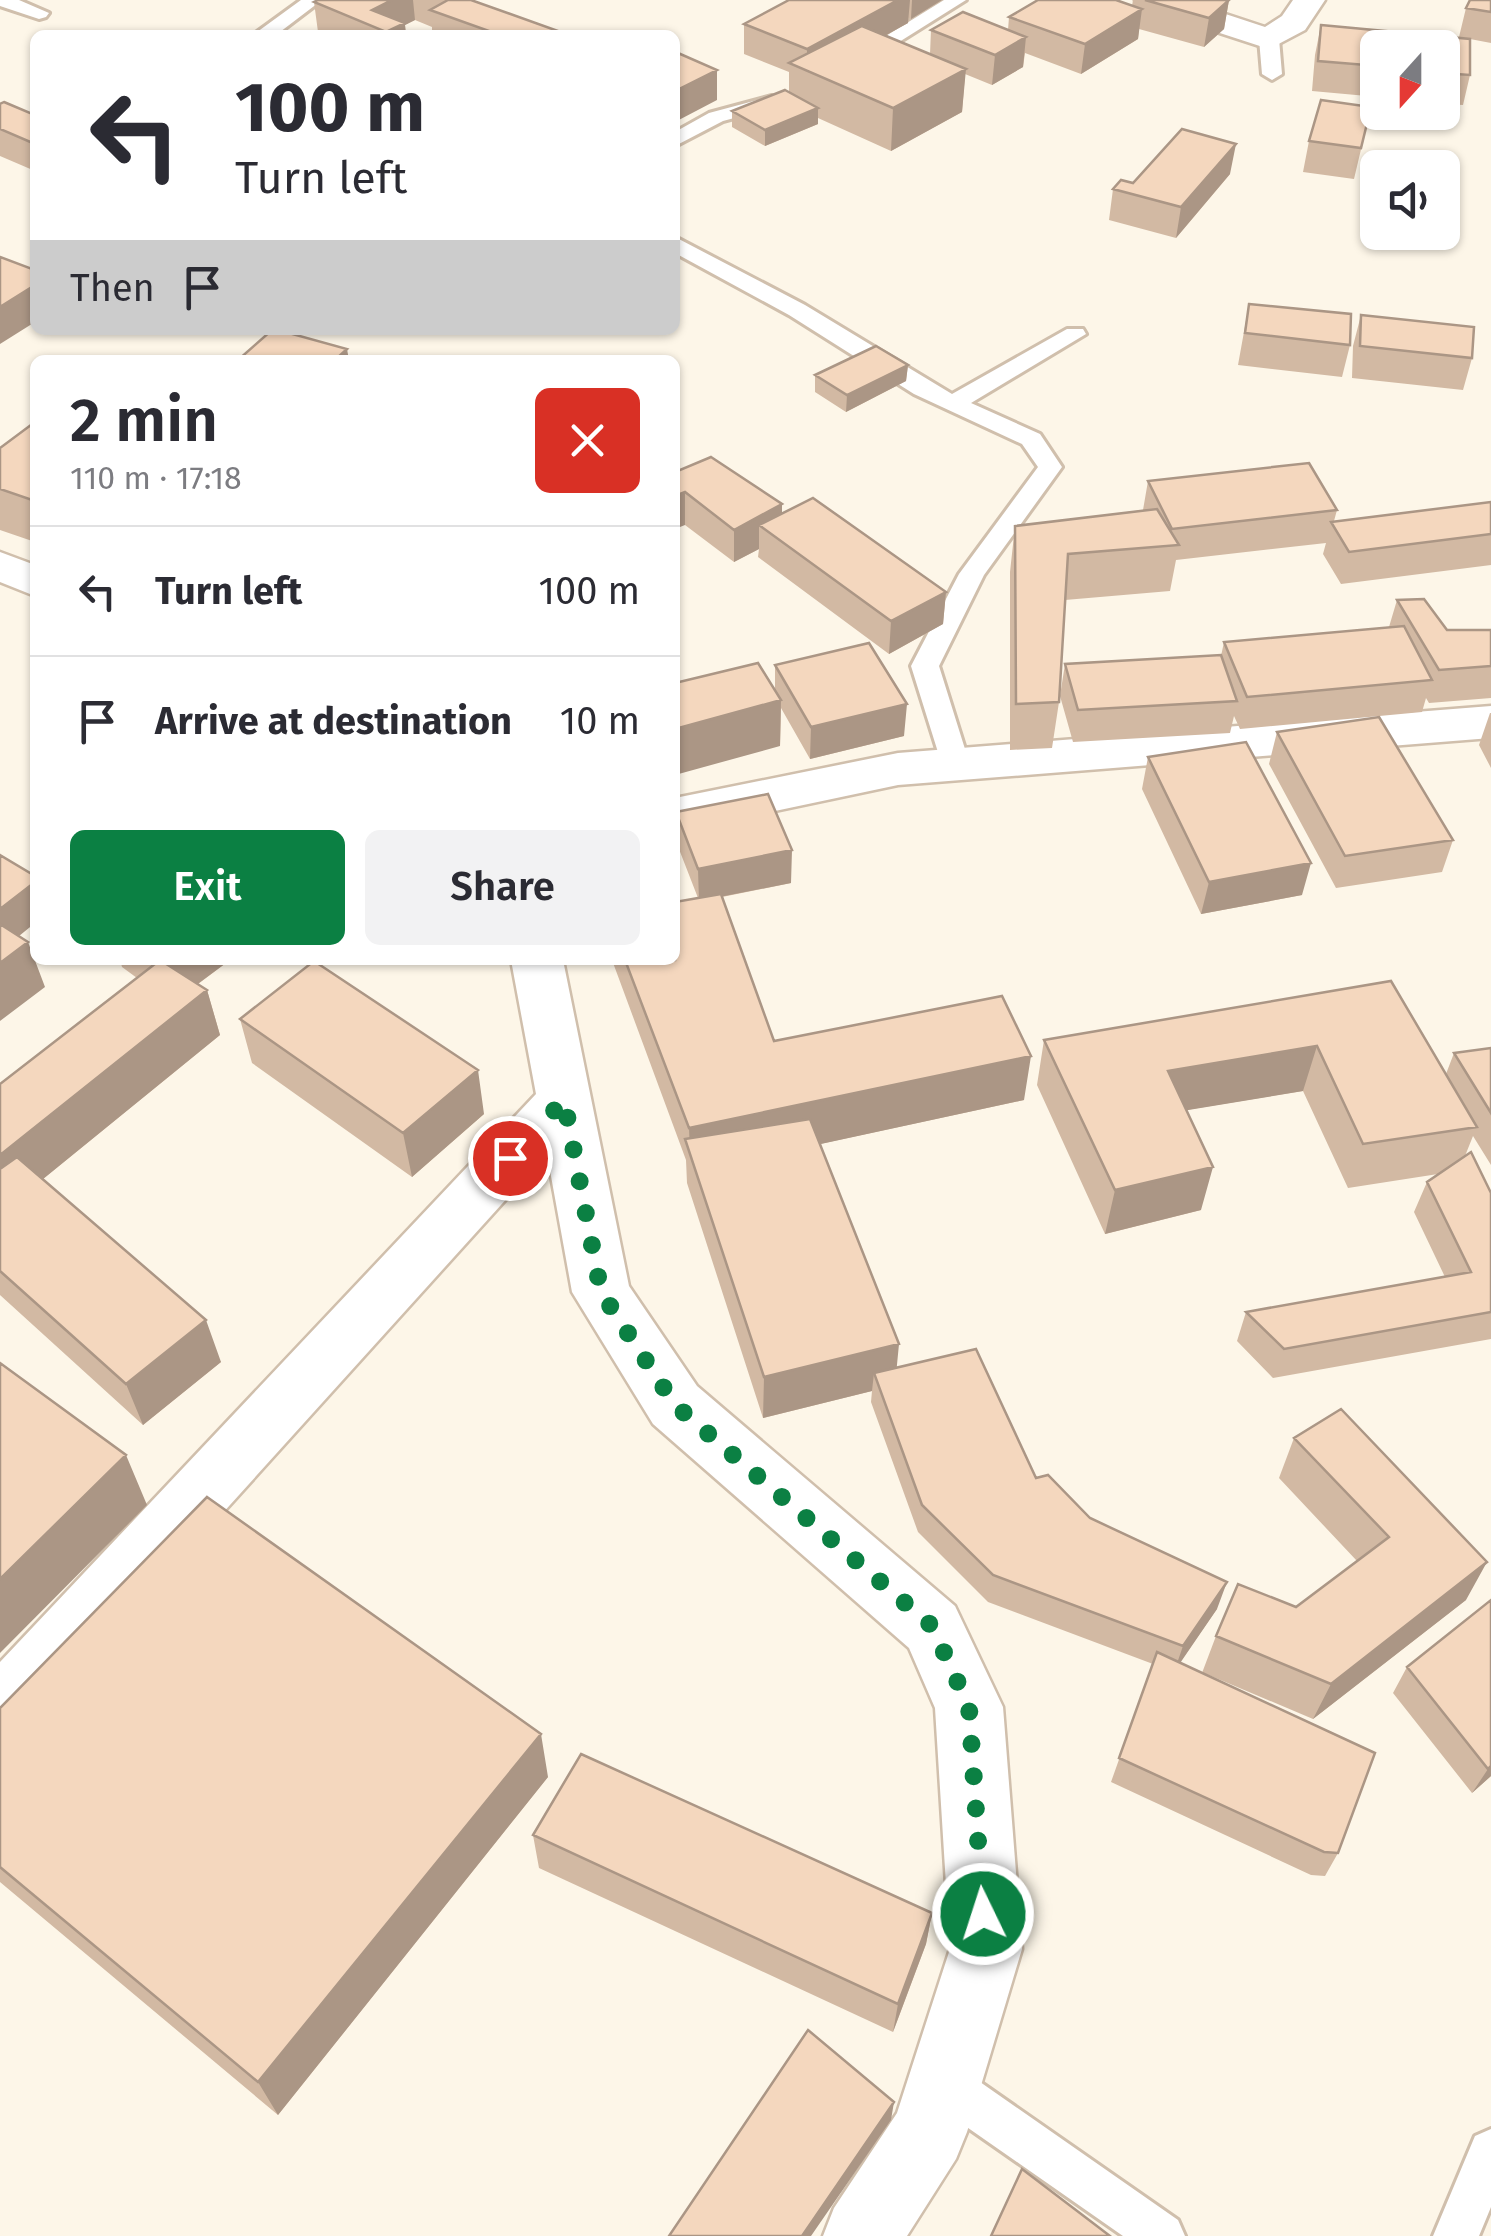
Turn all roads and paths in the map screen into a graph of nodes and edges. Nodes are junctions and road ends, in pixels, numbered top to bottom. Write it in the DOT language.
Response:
graph roads {
  1 [pos="1,0"];
  2 [pos="314,0"];
  3 [pos="957,0"];
  4 [pos="1151,0"];
  5 [pos="1309,0"];
  6 [pos="39,13"];
  7 [pos="270,30"];
  8 [pos="1269,40"];
  9 [pos="1272,74"];
  10 [pos="831,75"];
  11 [pos="786,95"];
  12 [pos="680,137"];
  13 [pos="680,247"];
  14 [pos="1075,334"];
  15 [pos="953,403"];
  16 [pos="0,565"];
  17 [pos="30,580"];
  18 [pos="1491,722"];
  19 [pos="956,764"];
  20 [pos="680,814"];
  21 [pos="538,965"];
  22 [pos="564,1100"];
  23 [pos="0,1710"];
  24 [pos="944,2084"];
  25 [pos="1491,2152"];
  26 [pos="862,2236"];
  27 [pos="1162,2236"];
  28 [pos="1456,2236"];
  1 -- 6 [label="lane"];
  2 -- 7 [label="lane"];
  3 -- 10 [label="lane"];
  4 -- 8 [label="street"];
  5 -- 8 [label="street"];
  8 -- 9 [label="lane"];
  11 -- 12 [label="lane"];
  13 -- 15 [label="lane"];
  14 -- 15 [label="lane"];
  15 -- 19 [label="lane"];
  16 -- 17 [label="street"];
  18 -- 19 [label="street"];
  19 -- 20 [label="street"];
  21 -- 22 [label="street"];
  22 -- 23 [label="street"];
  22 -- 24 [label="street"];
  24 -- 26 [label="street"];
  24 -- 27 [label="lane"];
  25 -- 28 [label="lane"];
}
